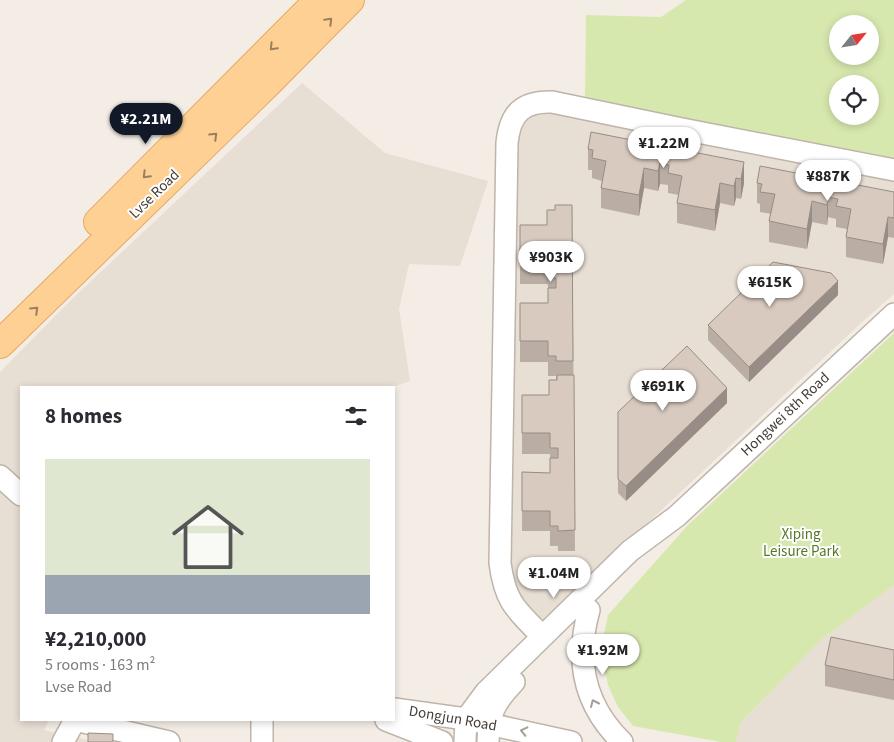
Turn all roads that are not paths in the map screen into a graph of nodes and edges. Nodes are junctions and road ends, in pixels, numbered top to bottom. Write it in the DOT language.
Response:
graph roads {
  1 [pos="319,0"];
  2 [pos="350,0"];
  3 [pos="894,170"];
  4 [pos="894,314"];
  5 [pos="0,318"];
  6 [pos="0,344"];
  7 [pos="0,476"];
  8 [pos="20,495"];
  9 [pos="677,516"];
  10 [pos="589,610"];
  11 [pos="542,636"];
  12 [pos="395,708"];
  13 [pos="466,718"];
  14 [pos="74,721"];
  15 [pos="79,721"];
  16 [pos="262,721"];
  17 [pos="389,721"];
  18 [pos="488,733"];
  19 [pos="159,741"];
  20 [pos="63,742"];
  21 [pos="262,742"];
  22 [pos="442,742"];
  23 [pos="465,742"];
  24 [pos="571,742"];
  25 [pos="622,742"];
  1 -- 5 [label="main road, Lvse Road, one-way"];
  6 -- 2 [label="main road, Lvse Road, one-way"];
  3 -- 11 [label="street"];
  4 -- 9 [label="street, Hongwei 8th Road"];
  7 -- 8 [label="street"];
  9 -- 10 [label="street, Hongwei 8th Road"];
  9 -- 11 [label="street, Hongwei 8th Road"];
  10 -- 18 [label="street, Hongwei 8th Road"];
  25 -- 10 [label="street, one-way"];
  11 -- 13 [label="street, Hongwei 8th Road"];
  12 -- 13 [label="street, Dongjun Road"];
  13 -- 18 [label="street, Dongjun Road"];
  13 -- 23 [label="street"];
  14 -- 20 [label="street"];
  15 -- 19 [label="street"];
  16 -- 21 [label="street"];
  17 -- 22 [label="street, Dongjun Road"];
  24 -- 18 [label="street, Dongjun Road, one-way"];
}
